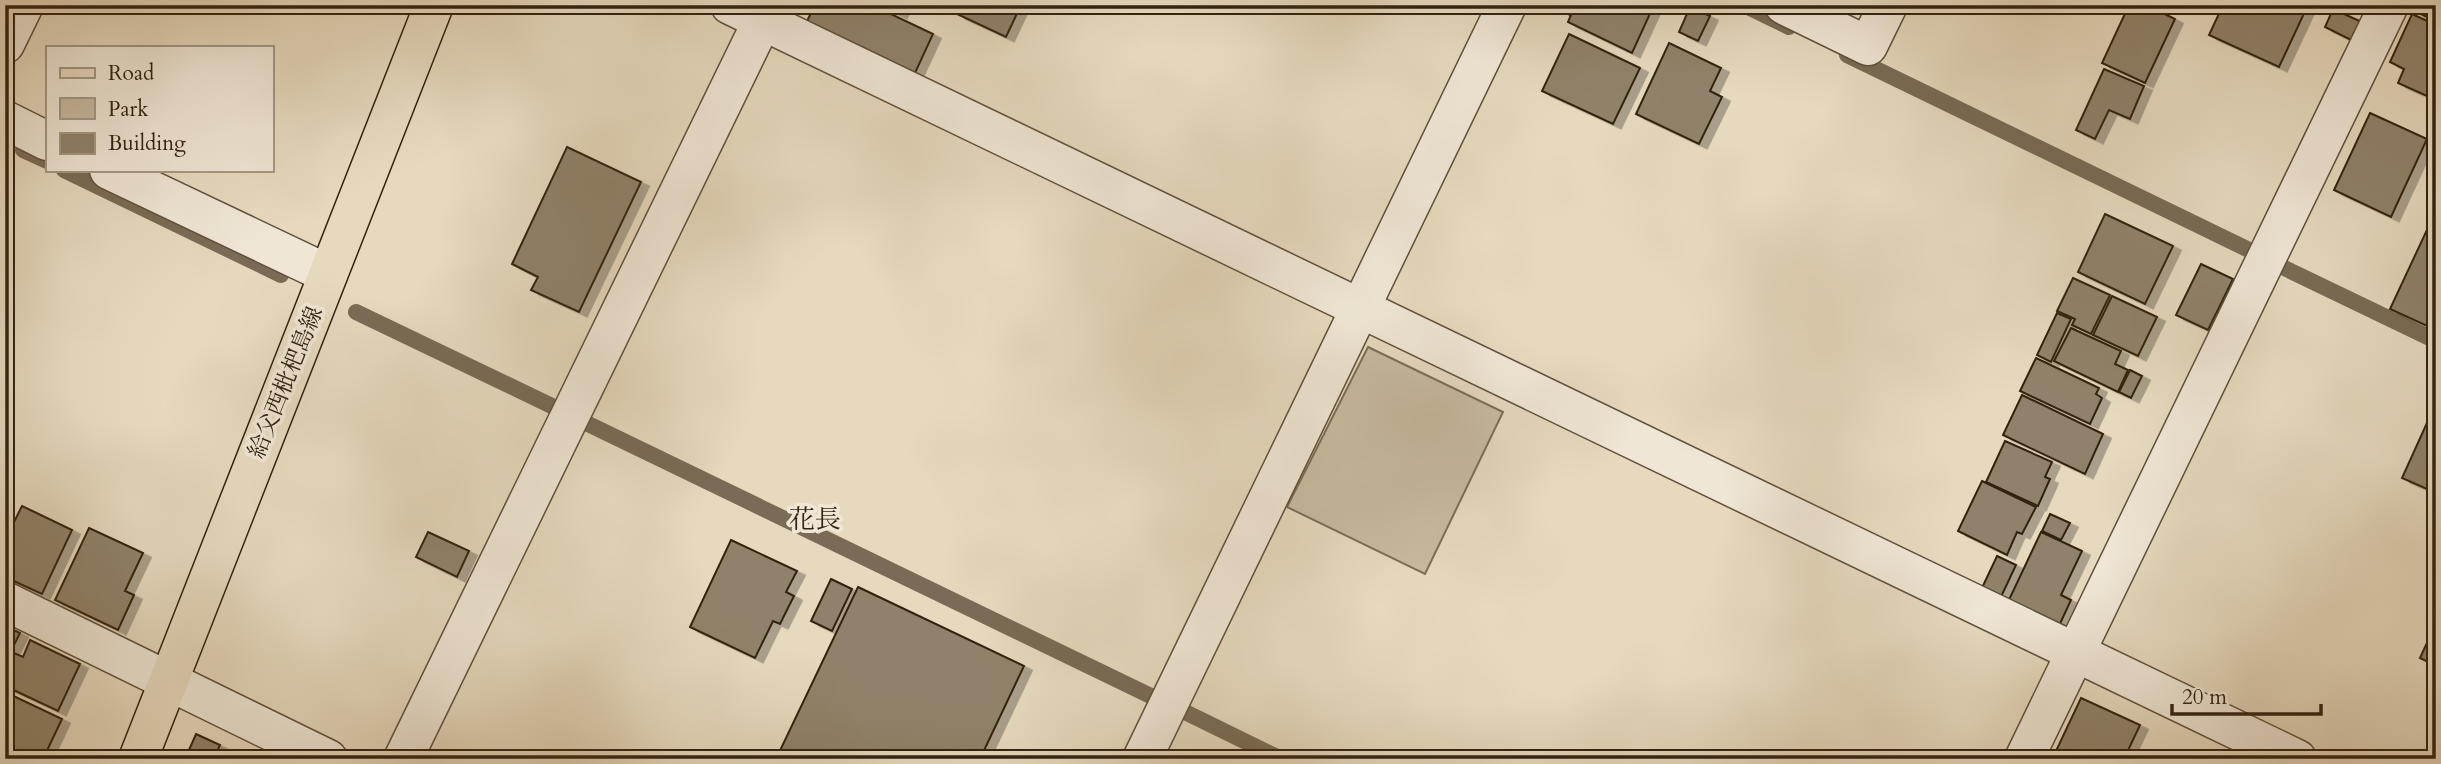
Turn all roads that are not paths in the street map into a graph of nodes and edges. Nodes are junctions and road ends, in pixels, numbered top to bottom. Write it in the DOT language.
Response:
graph roads {
  1 [pos="24,5"];
  2 [pos="434,5"];
  3 [pos="1507,5"];
  4 [pos="1784,5"];
  5 [pos="1888,5"];
  6 [pos="2389,5"];
  7 [pos="754,10"];
  8 [pos="5,44"];
  9 [pos="5,121"];
  10 [pos="46,141"];
  11 [pos="112,172"];
  12 [pos="328,274"];
  13 [pos="1360,309"];
  14 [pos="5,601"];
  15 [pos="2076,652"];
  16 [pos="168,681"];
  17 [pos="138,759"];
  18 [pos="328,759"];
  19 [pos="402,759"];
  20 [pos="1142,759"];
  21 [pos="2024,759"];
  22 [pos="2297,759"];
  1 -- 8 [label="street"];
  2 -- 12 [label="main road, 給父西枇杷島線"];
  3 -- 13 [label="street"];
  4 -- 5 [label="street"];
  6 -- 15 [label="street"];
  7 -- 13 [label="street"];
  7 -- 19 [label="street"];
  9 -- 10 [label="street"];
  11 -- 12 [label="street"];
  12 -- 16 [label="main road, 給父西枇杷島線"];
  13 -- 15 [label="street"];
  13 -- 20 [label="street"];
  14 -- 16 [label="street"];
  15 -- 21 [label="street"];
  15 -- 22 [label="street"];
  16 -- 17 [label="main road, 給父西枇杷島線"];
  16 -- 18 [label="street"];
}
